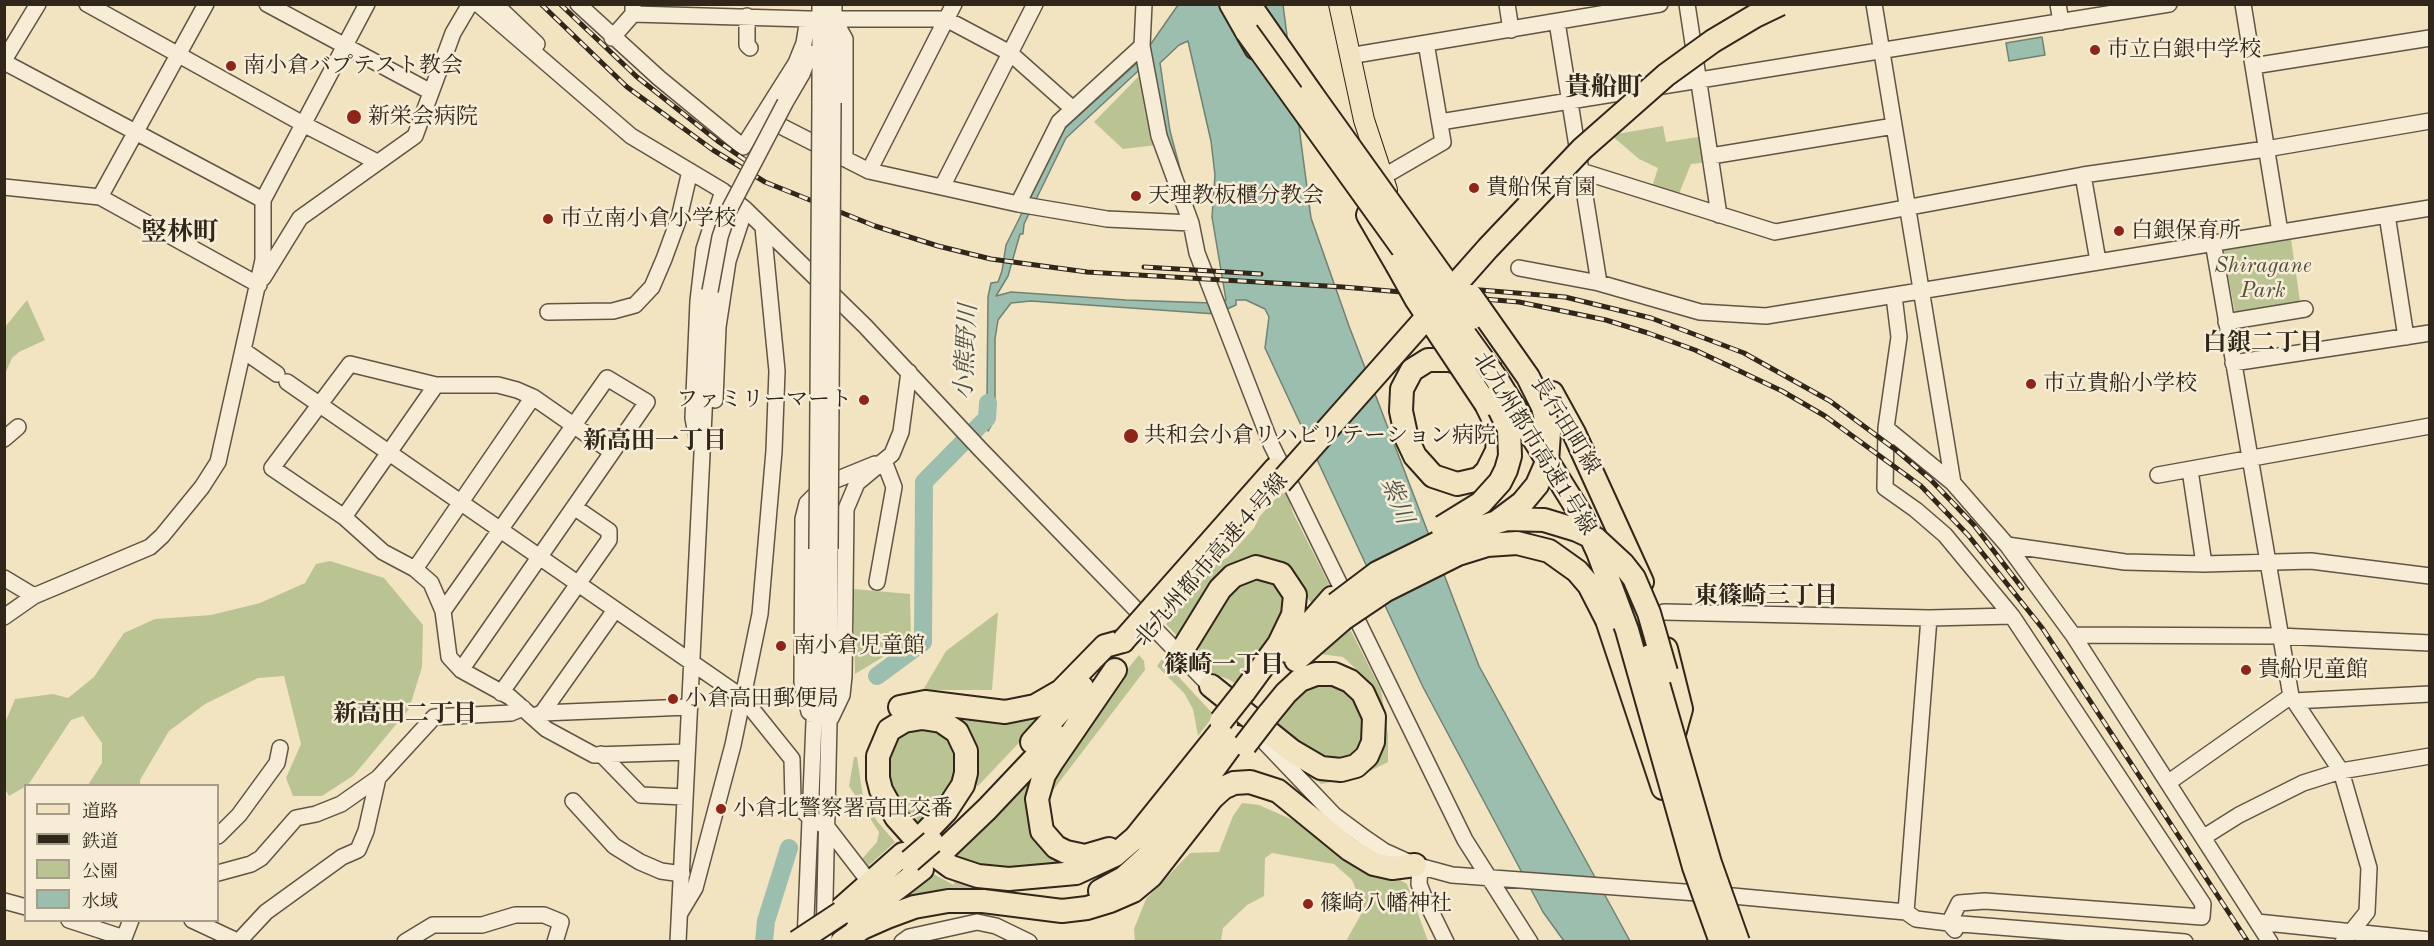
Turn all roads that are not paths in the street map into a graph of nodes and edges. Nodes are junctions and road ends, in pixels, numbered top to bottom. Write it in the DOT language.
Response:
graph roads {
  1 [pos="38,4"];
  2 [pos="87,4"];
  3 [pos="206,4"];
  4 [pos="267,4"];
  5 [pos="367,4"];
  6 [pos="470,4"];
  7 [pos="478,4"];
  8 [pos="495,4"];
  9 [pos="578,4"];
  10 [pos="954,4"];
  11 [pos="1035,4"];
  12 [pos="1144,4"];
  13 [pos="1231,4"];
  14 [pos="1249,4"];
  15 [pos="1338,4"];
  16 [pos="1507,4"];
  17 [pos="1660,4"];
  18 [pos="1687,4"];
  19 [pos="1753,4"];
  20 [pos="1780,4"];
  21 [pos="1874,4"];
  22 [pos="2058,4"];
  23 [pos="2169,4"];
  24 [pos="2243,4"];
  25 [pos="633,9"];
  26 [pos="823,13"];
  27 [pos="747,16"];
  28 [pos="946,19"];
  29 [pos="1557,22"];
  30 [pos="2061,22"];
  31 [pos="1511,30"];
  32 [pos="1247,32"];
  33 [pos="612,38"];
  34 [pos="2430,38"];
  35 [pos="1426,43"];
  36 [pos="1142,46"];
  37 [pos="345,47"];
  38 [pos="750,48"];
  39 [pos="1881,49"];
  40 [pos="1010,53"];
  41 [pos="178,56"];
  42 [pos="1349,56"];
  43 [pos="4,61"];
  44 [pos="2253,66"];
  45 [pos="552,70"];
  46 [pos="1699,79"];
  47 [pos="431,92"];
  48 [pos="1311,93"];
  49 [pos="1570,101"];
  50 [pos="1072,109"];
  51 [pos="763,117"];
  52 [pos="2430,121"];
  53 [pos="1440,122"];
  54 [pos="305,126"];
  55 [pos="1894,126"];
  56 [pos="136,132"];
  57 [pos="2266,149"];
  58 [pos="1711,156"];
  59 [pos="845,159"];
  60 [pos="377,162"];
  61 [pos="690,171"];
  62 [pos="869,171"];
  63 [pos="1581,171"];
  64 [pos="2083,175"];
  65 [pos="1381,178"];
  66 [pos="4,186"];
  67 [pos="942,187"];
  68 [pos="723,191"];
  69 [pos="100,197"];
  70 [pos="263,200"];
  71 [pos="1018,204"];
  72 [pos="1909,208"];
  73 [pos="2430,208"];
  74 [pos="745,209"];
  75 [pos="1719,215"];
  76 [pos="2387,215"];
  77 [pos="1191,224"];
  78 [pos="763,227"];
  79 [pos="2280,232"];
  80 [pos="1432,242"];
  81 [pos="2213,242"];
  82 [pos="2098,261"];
  83 [pos="1398,265"];
  84 [pos="1518,268"];
  85 [pos="1599,283"];
  86 [pos="259,285"];
  87 [pos="1921,291"];
  88 [pos="1894,296"];
  89 [pos="2305,309"];
  90 [pos="548,312"];
  91 [pos="2226,322"];
  92 [pos="2430,333"];
  93 [pos="2406,337"];
  94 [pos="244,351"];
  95 [pos="2233,363"];
  96 [pos="909,372"];
  97 [pos="436,385"];
  98 [pos="533,397"];
  99 [pos="318,405"];
  100 [pos="572,424"];
  101 [pos="2430,426"];
  102 [pos="18,427"];
  103 [pos="1886,428"];
  104 [pos="1544,436"];
  105 [pos="4,439"];
  106 [pos="702,442"];
  107 [pos="612,452"];
  108 [pos="388,453"];
  109 [pos="2249,460"];
  110 [pos="884,461"];
  111 [pos="2190,470"];
  112 [pos="2158,475"];
  113 [pos="1277,476"];
  114 [pos="1953,483"];
  115 [pos="461,504"];
  116 [pos="574,507"];
  117 [pos="344,517"];
  118 [pos="498,530"];
  119 [pos="2007,545"];
  120 [pos="539,558"];
  121 [pos="2267,563"];
  122 [pos="2204,564"];
  123 [pos="415,570"];
  124 [pos="2430,576"];
  125 [pos="4,578"];
  126 [pos="877,582"];
  127 [pos="579,585"];
  128 [pos="34,596"];
  129 [pos="1338,609"];
  130 [pos="615,610"];
  131 [pos="443,611"];
  132 [pos="1664,612"];
  133 [pos="2012,616"];
  134 [pos="4,617"];
  135 [pos="1929,618"];
  136 [pos="2073,635"];
  137 [pos="2279,636"];
  138 [pos="2430,644"];
  139 [pos="1128,645"];
  140 [pos="1180,654"];
  141 [pos="692,663"];
  142 [pos="461,669"];
  143 [pos="1115,669"];
  144 [pos="1211,686"];
  145 [pos="501,693"];
  146 [pos="2430,694"];
  147 [pos="743,698"];
  148 [pos="2292,699"];
  149 [pos="1255,703"];
  150 [pos="688,707"];
  151 [pos="533,712"];
  152 [pos="822,722"];
  153 [pos="1232,732"];
  154 [pos="280,748"];
  155 [pos="1669,749"];
  156 [pos="687,752"];
  157 [pos="601,754"];
  158 [pos="2430,756"];
  159 [pos="2341,771"];
  160 [pos="378,778"];
  161 [pos="2169,782"];
  162 [pos="685,797"];
  163 [pos="573,801"];
  164 [pos="1203,808"];
  165 [pos="811,819"];
  166 [pos="1146,820"];
  167 [pos="827,828"];
  168 [pos="219,835"];
  169 [pos="1182,835"];
  170 [pos="2204,837"];
  171 [pos="932,843"];
  172 [pos="1418,865"];
  173 [pos="1694,867"];
  174 [pos="219,873"];
  175 [pos="682,874"];
  176 [pos="864,875"];
  177 [pos="1497,879"];
  178 [pos="955,881"];
  179 [pos="1711,894"];
  180 [pos="1077,897"];
  181 [pos="1048,900"];
  182 [pos="4,901"];
  183 [pos="24,906"];
  184 [pos="1906,912"];
  185 [pos="680,913"];
  186 [pos="893,920"];
  187 [pos="72,922"];
  188 [pos="131,922"];
  189 [pos="194,922"];
  190 [pos="2257,922"];
  191 [pos="1949,923"];
  192 [pos="824,933"];
  193 [pos="2348,937"];
  194 [pos="908,940"];
  195 [pos="2430,940"];
  196 [pos="239,941"];
  197 [pos="405,942"];
  198 [pos="555,942"];
  199 [pos="678,942"];
  200 [pos="1029,942"];
  201 [pos="1446,942"];
  202 [pos="1530,942"];
  203 [pos="1721,942"];
  204 [pos="1738,942"];
  205 [pos="1744,942"];
  206 [pos="2057,942"];
  207 [pos="2185,942"];
  208 [pos="2270,942"];
  1 -- 43 [label="street"];
  2 -- 41 [label="street"];
  3 -- 41 [label="street"];
  4 -- 37 [label="street"];
  5 -- 37 [label="street"];
  6 -- 47 [label="street"];
  7 -- 45 [label="street"];
  8 -- 45 [label="street"];
  9 -- 33 [label="street"];
  10 -- 28 [label="street"];
  11 -- 40 [label="street"];
  12 -- 36 [label="street"];
  13 -- 32 [label="highway, 北九州都市高速1号線"];
  14 -- 48 [label="highway"];
  15 -- 42 [label="main road, 長行田町線"];
  16 -- 31 [label="street"];
  17 -- 29 [label="street"];
  18 -- 46 [label="street"];
  19 -- 113 [label="highway, 北九州都市高速４号線, bridge"];
  20 -- 113 [label="highway, 北九州都市高速４号線, bridge"];
  21 -- 39 [label="street"];
  22 -- 30 [label="street"];
  23 -- 30 [label="street"];
  24 -- 44 [label="street"];
  25 -- 27 [label="street"];
  25 -- 33 [label="street"];
  26 -- 27 [label="street"];
  26 -- 28 [label="street"];
  26 -- 51 [label="street"];
  26 -- 59 [label="street"];
  26 -- 106 [label="street, bridge"];
  26 -- 152 [label="street, bridge"];
  27 -- 38 [label="street"];
  28 -- 40 [label="street"];
  28 -- 62 [label="street"];
  29 -- 31 [label="street"];
  29 -- 49 [label="street"];
  30 -- 39 [label="street"];
  31 -- 35 [label="street"];
  32 -- 83 [label="highway, bridge"];
  32 -- 173 [label="highway, 北九州都市高速1号線, bridge"];
  33 -- 51 [label="street"];
  34 -- 44 [label="street"];
  35 -- 42 [label="street"];
  35 -- 53 [label="street"];
  36 -- 50 [label="street"];
  36 -- 77 [label="street"];
  37 -- 47 [label="street"];
  37 -- 54 [label="street"];
  39 -- 46 [label="street"];
  39 -- 55 [label="street"];
  40 -- 50 [label="street"];
  40 -- 67 [label="street"];
  41 -- 54 [label="street"];
  41 -- 56 [label="street"];
  42 -- 65 [label="main road, 長行田町線"];
  43 -- 56 [label="street"];
  44 -- 57 [label="street"];
  45 -- 61 [label="street"];
  46 -- 49 [label="street"];
  46 -- 58 [label="street"];
  47 -- 60 [label="street"];
  48 -- 80 [label="highway, bridge"];
  48 -- 204 [label="highway, 北九州都市高速1号線, bridge"];
  49 -- 53 [label="street"];
  49 -- 63 [label="street"];
  50 -- 71 [label="street"];
  51 -- 59 [label="street"];
  52 -- 57 [label="street"];
  53 -- 65 [label="street"];
  54 -- 60 [label="street"];
  54 -- 70 [label="street"];
  55 -- 58 [label="street"];
  55 -- 72 [label="street"];
  56 -- 69 [label="street"];
  56 -- 70 [label="street"];
  57 -- 64 [label="street"];
  57 -- 79 [label="street"];
  58 -- 75 [label="street"];
  59 -- 62 [label="street"];
  60 -- 86 [label="street"];
  61 -- 68 [label="street"];
  61 -- 90 [label="street"];
  62 -- 67 [label="street"];
  63 -- 75 [label="street"];
  63 -- 85 [label="street"];
  64 -- 72 [label="street"];
  64 -- 82 [label="street"];
  65 -- 104 [label="main road, 長行田町線"];
  66 -- 69 [label="street"];
  67 -- 71 [label="street"];
  68 -- 74 [label="street"];
  68 -- 106 [label="street"];
  69 -- 86 [label="street"];
  70 -- 86 [label="street"];
  71 -- 77 [label="street"];
  72 -- 75 [label="street"];
  72 -- 87 [label="street"];
  73 -- 76 [label="street"];
  74 -- 78 [label="street"];
  74 -- 106 [label="street"];
  76 -- 79 [label="street"];
  76 -- 93 [label="street"];
  77 -- 177 [label="street"];
  78 -- 96 [label="street"];
  78 -- 147 [label="street"];
  79 -- 81 [label="street"];
  80 -- 129 [label="highway, bridge"];
  80 -- 155 [label="highway"];
  81 -- 82 [label="street"];
  81 -- 91 [label="street"];
  82 -- 87 [label="street"];
  83 -- 104 [label="highway, bridge"];
  83 -- 129 [label="highway, bridge"];
  84 -- 85 [label="street"];
  85 -- 88 [label="street"];
  86 -- 94 [label="street"];
  87 -- 88 [label="street"];
  87 -- 114 [label="street"];
  88 -- 103 [label="street"];
  89 -- 91 [label="street"];
  91 -- 95 [label="street"];
  92 -- 93 [label="street"];
  93 -- 95 [label="street"];
  94 -- 99 [label="street"];
  94 -- 128 [label="street"];
  95 -- 109 [label="street"];
  96 -- 110 [label="street"];
  96 -- 140 [label="street"];
  97 -- 98 [label="street"];
  97 -- 99 [label="street"];
  97 -- 108 [label="street"];
  98 -- 100 [label="street"];
  98 -- 115 [label="street"];
  99 -- 108 [label="street"];
  99 -- 117 [label="street"];
  100 -- 107 [label="street"];
  100 -- 107 [label="street"];
  100 -- 118 [label="street"];
  101 -- 109 [label="street"];
  102 -- 105 [label="street"];
  103 -- 114 [label="street"];
  103 -- 133 [label="street"];
  104 -- 155 [label="main road, 長行田町線"];
  106 -- 141 [label="street"];
  107 -- 116 [label="street"];
  108 -- 115 [label="street"];
  108 -- 117 [label="street"];
  109 -- 111 [label="street"];
  109 -- 121 [label="street"];
  110 -- 126 [label="street"];
  110 -- 152 [label="street"];
  110 -- 152 [label="street"];
  111 -- 112 [label="street"];
  111 -- 122 [label="street"];
  113 -- 139 [label="highway, 北九州都市高速４号線"];
  114 -- 119 [label="street"];
  115 -- 118 [label="street"];
  115 -- 123 [label="street"];
  116 -- 120 [label="street"];
  116 -- 127 [label="street"];
  117 -- 123 [label="street"];
  118 -- 120 [label="street"];
  118 -- 131 [label="street"];
  119 -- 122 [label="street"];
  119 -- 136 [label="street"];
  120 -- 127 [label="street"];
  120 -- 142 [label="street"];
  121 -- 122 [label="street"];
  121 -- 124 [label="street"];
  121 -- 137 [label="street"];
  123 -- 131 [label="street"];
  125 -- 128 [label="street"];
  127 -- 130 [label="street"];
  127 -- 145 [label="street"];
  128 -- 134 [label="street"];
  129 -- 149 [label="highway"];
  129 -- 149 [label="highway"];
  129 -- 173 [label="highway, bridge"];
  129 -- 205 [label="highway, bridge"];
  130 -- 141 [label="street"];
  130 -- 151 [label="street"];
  131 -- 142 [label="street"];
  132 -- 135 [label="street"];
  133 -- 135 [label="street"];
  133 -- 191 [label="street"];
  135 -- 184 [label="street"];
  136 -- 137 [label="street"];
  136 -- 161 [label="street"];
  137 -- 138 [label="street"];
  137 -- 148 [label="street"];
  139 -- 143 [label="highway, 北九州都市高速４号線"];
  139 -- 171 [label="highway, 北九州都市高速４号線"];
  139 -- 178 [label="highway"];
  140 -- 144 [label="street"];
  140 -- 149 [label="highway"];
  141 -- 147 [label="street"];
  141 -- 150 [label="street"];
  142 -- 145 [label="street"];
  143 -- 166 [label="highway"];
  143 -- 171 [label="highway, 北九州都市高速４号線"];
  144 -- 149 [label="highway"];
  144 -- 172 [label="street"];
  145 -- 151 [label="street"];
  146 -- 148 [label="street"];
  147 -- 165 [label="street"];
  147 -- 185 [label="street"];
  148 -- 159 [label="street"];
  148 -- 161 [label="street"];
  149 -- 153 [label="highway, bridge"];
  149 -- 153 [label="highway, bridge"];
  150 -- 151 [label="street"];
  150 -- 156 [label="street"];
  151 -- 157 [label="street"];
  151 -- 160 [label="street"];
  152 -- 165 [label="street"];
  152 -- 167 [label="street"];
  153 -- 164 [label="highway"];
  153 -- 166 [label="highway"];
  153 -- 166 [label="highway"];
  153 -- 180 [label="highway"];
  153 -- 186 [label="highway"];
  154 -- 168 [label="street"];
  155 -- 179 [label="main road, 長行田町線"];
  156 -- 157 [label="street"];
  156 -- 162 [label="street"];
  157 -- 162 [label="street"];
  158 -- 159 [label="street"];
  159 -- 170 [label="street"];
  159 -- 193 [label="street"];
  160 -- 174 [label="street"];
  160 -- 196 [label="street"];
  161 -- 170 [label="street"];
  162 -- 175 [label="street"];
  163 -- 175 [label="street"];
  164 -- 169 [label="highway"];
  164 -- 172 [label="highway"];
  165 -- 167 [label="street"];
  165 -- 192 [label="street"];
  166 -- 171 [label="highway"];
  167 -- 176 [label="street"];
  167 -- 192 [label="street"];
  169 -- 180 [label="highway"];
  169 -- 186 [label="highway"];
  170 -- 190 [label="street"];
  171 -- 192 [label="highway, 北九州都市高速４号線"];
  172 -- 177 [label="street"];
  172 -- 201 [label="street"];
  173 -- 203 [label="highway, 北九州都市高速1号線, bridge"];
  175 -- 185 [label="street"];
  177 -- 179 [label="street"];
  177 -- 202 [label="street"];
  179 -- 184 [label="street"];
  179 -- 203 [label="main road, 長行田町線"];
  179 -- 204 [label="main road, 長行田町線"];
  180 -- 181 [label="highway"];
  182 -- 183 [label="street"];
  184 -- 191 [label="street"];
  185 -- 199 [label="street"];
  186 -- 192 [label="highway"];
  186 -- 194 [label="street"];
  187 -- 188 [label="street"];
  189 -- 196 [label="street"];
  190 -- 193 [label="street"];
  190 -- 208 [label="street"];
  191 -- 206 [label="street"];
  191 -- 207 [label="street"];
  193 -- 195 [label="street"];
  194 -- 200 [label="street"];
  197 -- 198 [label="street"];
}
